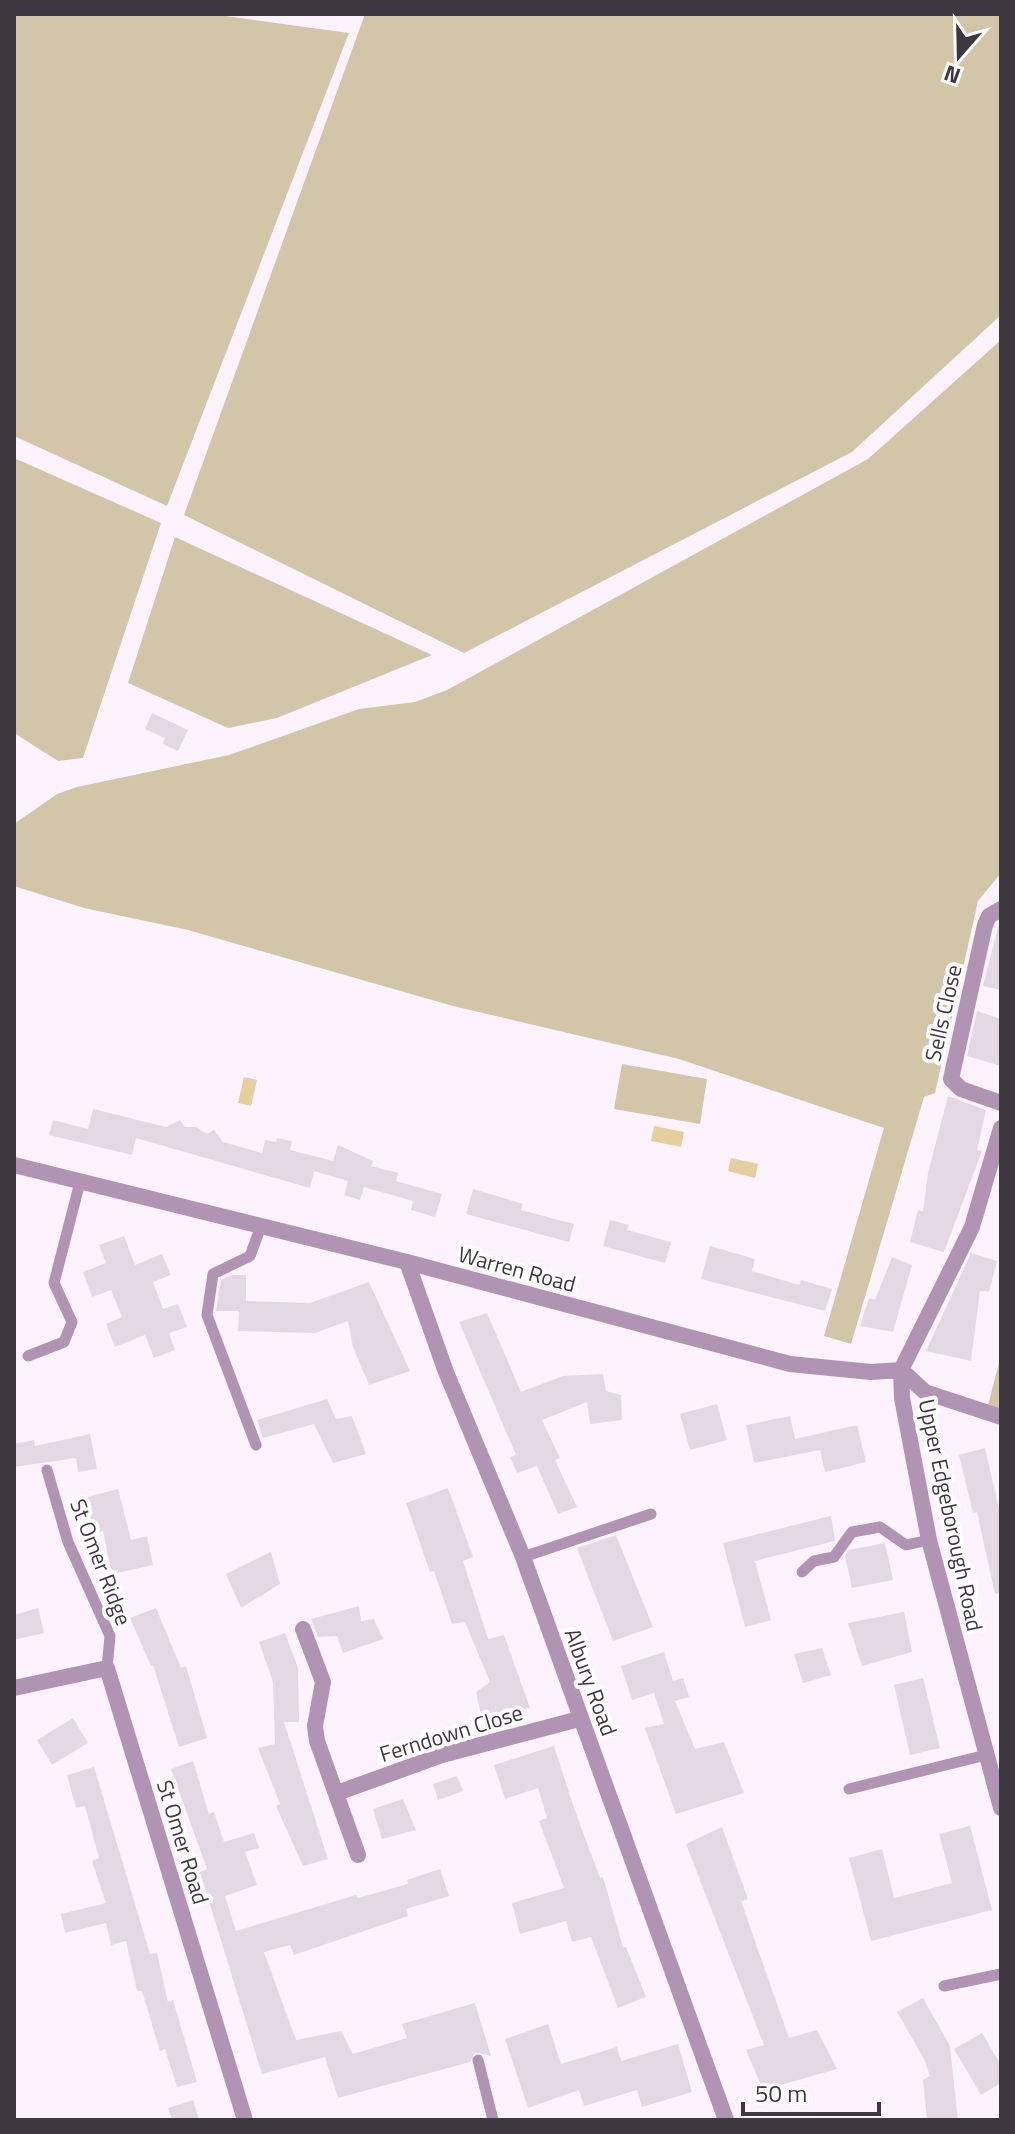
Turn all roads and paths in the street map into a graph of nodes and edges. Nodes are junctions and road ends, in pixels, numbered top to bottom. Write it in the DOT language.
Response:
graph roads {
  1 [pos="1001,909"];
  2 [pos="1001,1103"];
  3 [pos="1001,1128"];
  4 [pos="14,1165"];
  5 [pos="80,1182"];
  6 [pos="261,1226"];
  7 [pos="407,1262"];
  8 [pos="28,1356"];
  9 [pos="901,1370"];
  10 [pos="1001,1417"];
  11 [pos="256,1445"];
  12 [pos="47,1470"];
  13 [pos="651,1514"];
  14 [pos="929,1540"];
  15 [pos="523,1557"];
  16 [pos="802,1572"];
  17 [pos="303,1629"];
  18 [pos="107,1668"];
  19 [pos="14,1688"];
  20 [pos="579,1719"];
  21 [pos="986,1755"];
  22 [pos="849,1789"];
  23 [pos="337,1793"];
  24 [pos="1001,1808"];
  25 [pos="358,1855"];
  26 [pos="1001,1974"];
  27 [pos="944,1986"];
  28 [pos="478,2060"];
  29 [pos="245,2120"];
  30 [pos="493,2120"];
  31 [pos="726,2120"];
  1 -- 2 [label="street, Sells Close"];
  3 -- 9 [label="street"];
  4 -- 5 [label="street, Warren Road"];
  5 -- 6 [label="street, Warren Road"];
  5 -- 8 [label="lane"];
  6 -- 7 [label="street, Warren Road"];
  6 -- 11 [label="lane"];
  7 -- 9 [label="street, Warren Road"];
  7 -- 15 [label="street, Albury Road"];
  9 -- 10 [label="street"];
  9 -- 14 [label="street, Upper Edgeborough Road"];
  12 -- 18 [label="lane, St Omer Ridge"];
  13 -- 15 [label="lane"];
  14 -- 16 [label="lane"];
  14 -- 21 [label="street, Upper Edgeborough Road"];
  15 -- 20 [label="street, Albury Road"];
  17 -- 23 [label="street"];
  18 -- 19 [label="street"];
  18 -- 29 [label="street, St Omer Road"];
  20 -- 23 [label="street, Ferndown Close"];
  20 -- 31 [label="street, Albury Road"];
  21 -- 22 [label="lane"];
  21 -- 24 [label="street, Upper Edgeborough Road"];
  23 -- 25 [label="street"];
  26 -- 27 [label="lane"];
  28 -- 30 [label="lane"];
}
